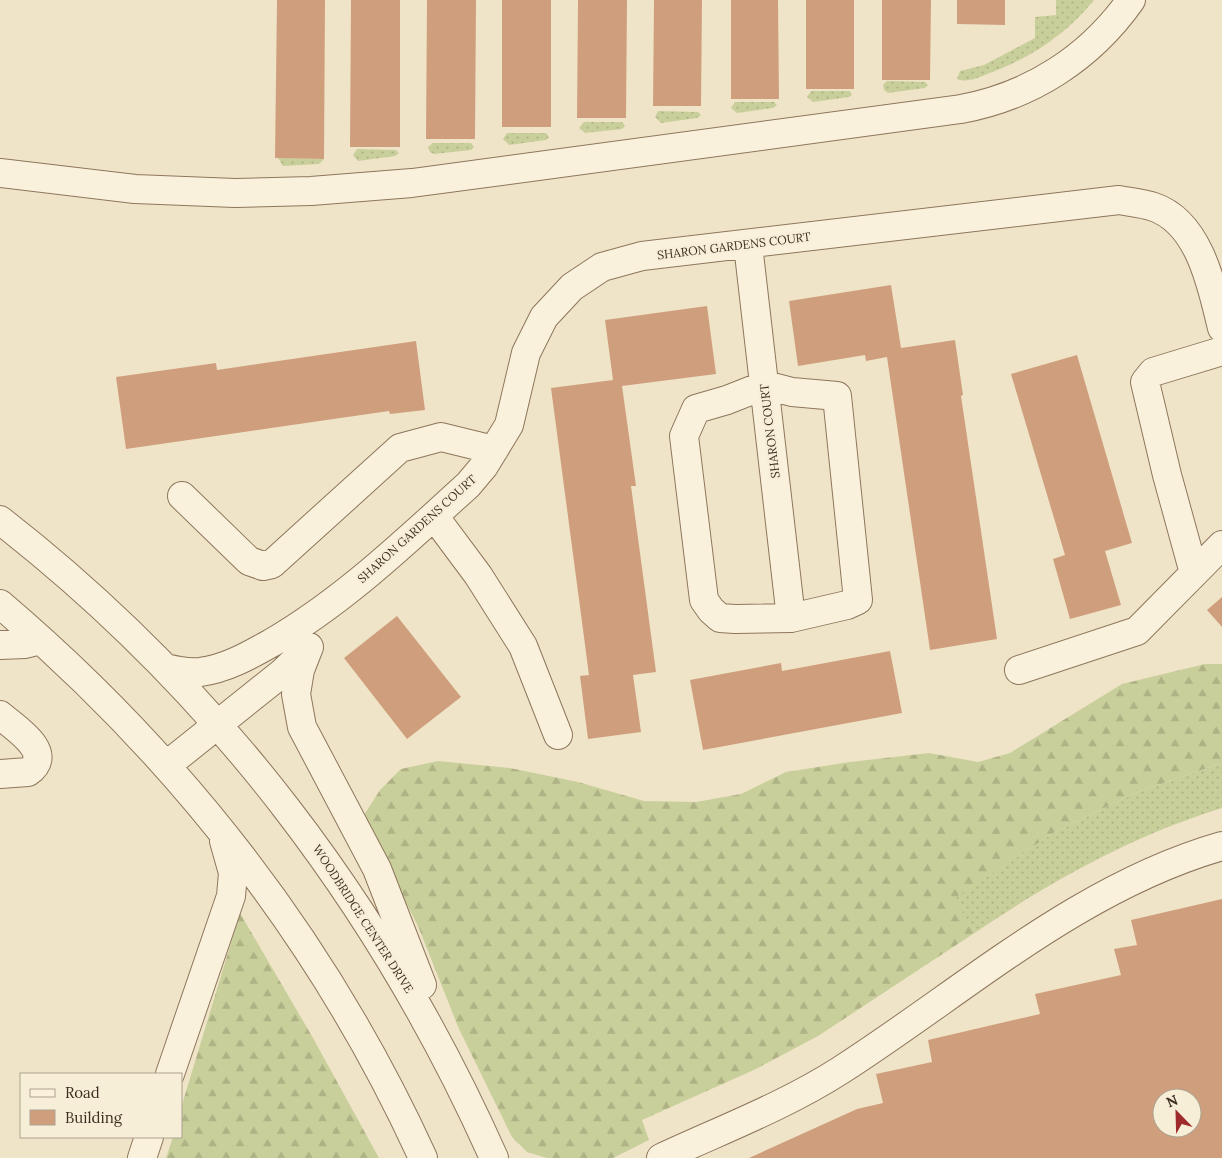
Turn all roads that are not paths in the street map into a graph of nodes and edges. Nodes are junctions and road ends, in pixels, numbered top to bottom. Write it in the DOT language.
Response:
graph roads {
  1 [pos="1131,0"];
  2 [pos="0,174"];
  3 [pos="748,244"];
  4 [pos="1222,328"];
  5 [pos="1222,351"];
  6 [pos="764,385"];
  7 [pos="494,450"];
  8 [pos="182,496"];
  9 [pos="434,516"];
  10 [pos="0,520"];
  11 [pos="1222,545"];
  12 [pos="1194,573"];
  13 [pos="341,598"];
  14 [pos="0,604"];
  15 [pos="791,618"];
  16 [pos="41,640"];
  17 [pos="0,645"];
  18 [pos="309,647"];
  19 [pos="166,668"];
  20 [pos="1019,670"];
  21 [pos="0,715"];
  22 [pos="219,725"];
  23 [pos="558,735"];
  24 [pos="167,765"];
  25 [pos="0,774"];
  26 [pos="215,822"];
  27 [pos="1222,846"];
  28 [pos="170,1073"];
  29 [pos="464,1092"];
  30 [pos="482,1133"];
  31 [pos="149,1138"];
  32 [pos="142,1158"];
  33 [pos="423,1158"];
  34 [pos="494,1158"];
  35 [pos="505,1158"];
  36 [pos="660,1158"];
  1 -- 2 [label="street"];
  3 -- 4 [label="street, SHARON GARDENS COURT"];
  3 -- 6 [label="street, SHARON COURT"];
  3 -- 7 [label="street, SHARON GARDENS COURT"];
  5 -- 12 [label="street"];
  6 -- 15 [label="street, SHARON COURT"];
  6 -- 15 [label="street"];
  6 -- 15 [label="street"];
  7 -- 8 [label="street"];
  7 -- 9 [label="street, SHARON GARDENS COURT"];
  9 -- 13 [label="street, SHARON GARDENS COURT"];
  9 -- 23 [label="street"];
  10 -- 19 [label="street, WOODBRIDGE CENTER DRIVE"];
  11 -- 12 [label="street"];
  12 -- 20 [label="street"];
  13 -- 18 [label="street, SHARON GARDENS COURT"];
  13 -- 19 [label="street, SHARON GARDENS COURT"];
  14 -- 16 [label="street"];
  16 -- 17 [label="street"];
  16 -- 24 [label="street"];
  18 -- 22 [label="street, SHARON GARDENS COURT"];
  18 -- 29 [label="street"];
  19 -- 22 [label="street, WOODBRIDGE CENTER DRIVE"];
  21 -- 25 [label="street"];
  22 -- 24 [label="street"];
  22 -- 29 [label="street, WOODBRIDGE CENTER DRIVE"];
  24 -- 26 [label="street"];
  26 -- 28 [label="street"];
  26 -- 33 [label="street"];
  27 -- 36 [label="street"];
  29 -- 30 [label="street, WOODBRIDGE CENTER DRIVE"];
  30 -- 34 [label="street, WOODBRIDGE CENTER DRIVE"];
  30 -- 35 [label="street"];
  31 -- 32 [label="street"];
}
